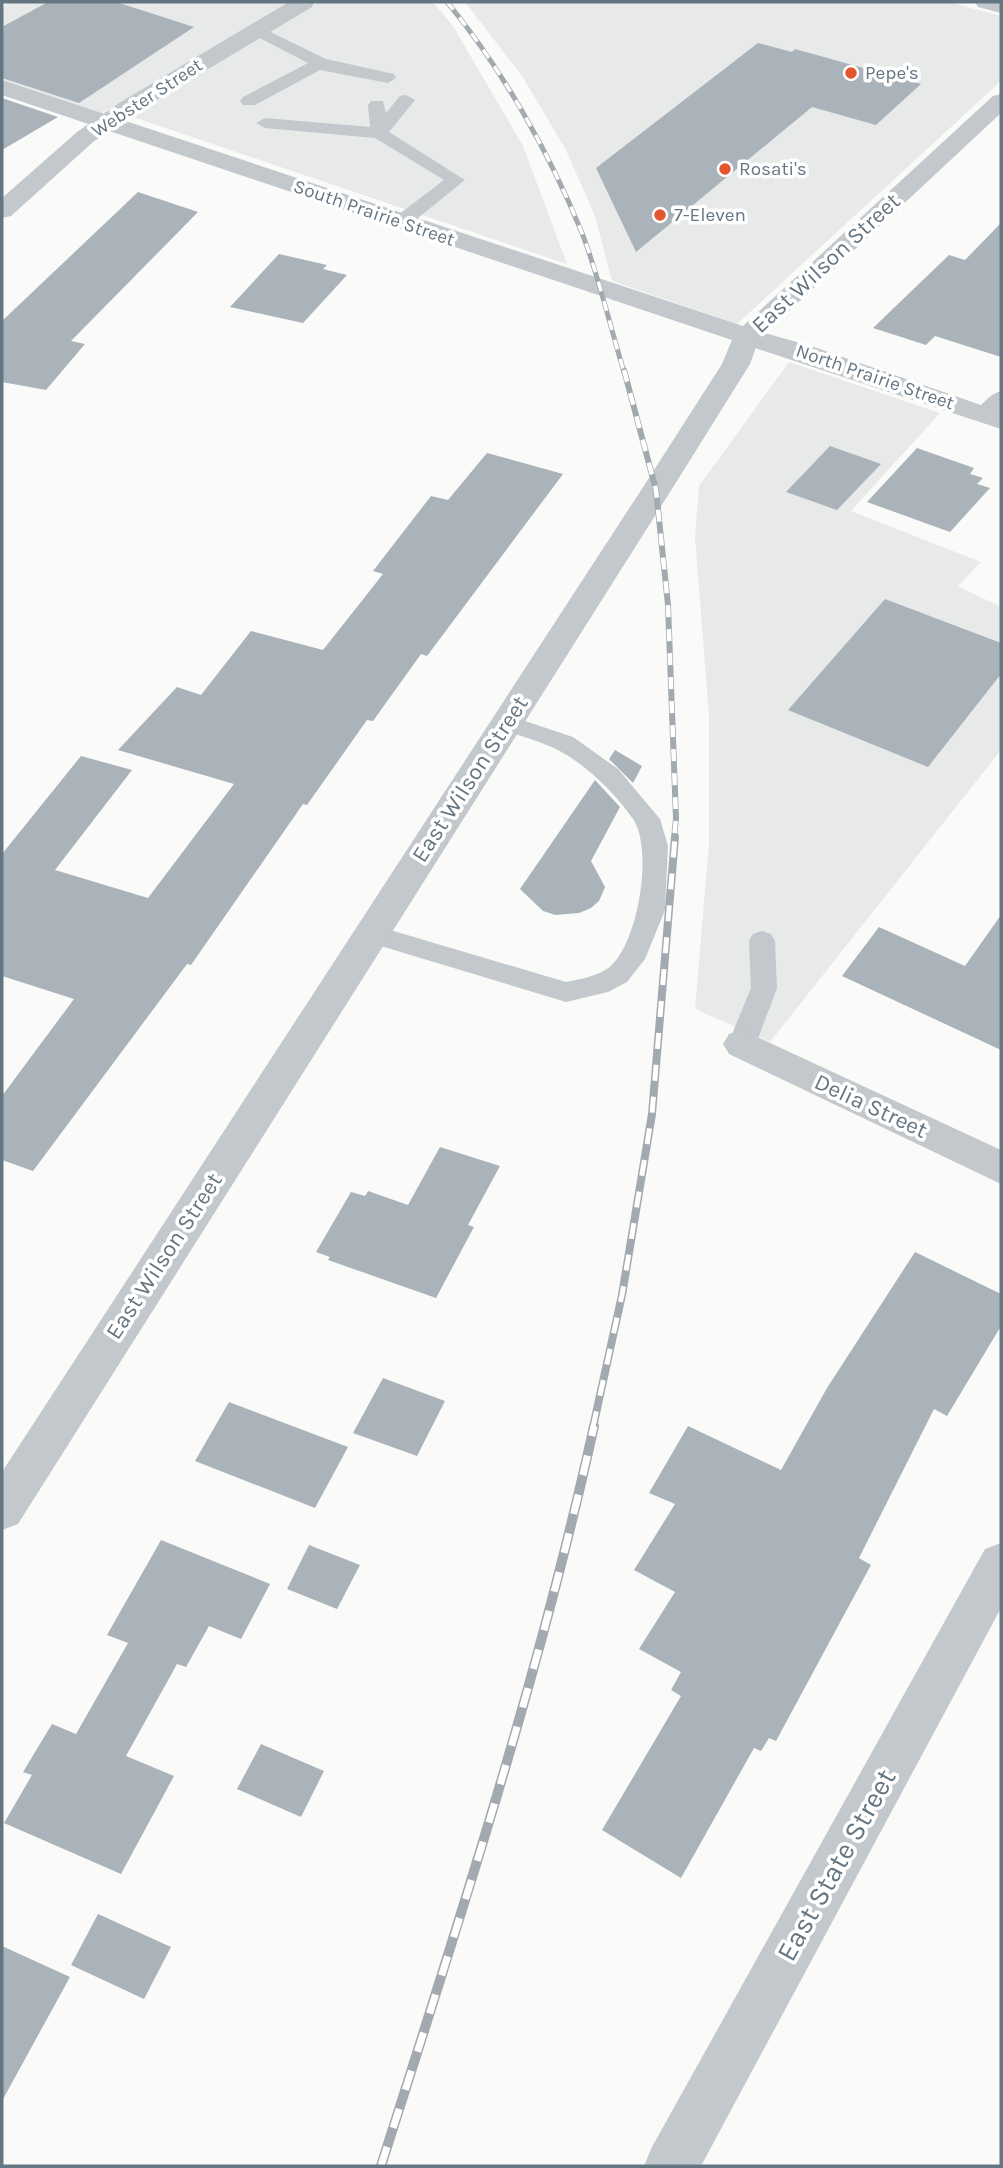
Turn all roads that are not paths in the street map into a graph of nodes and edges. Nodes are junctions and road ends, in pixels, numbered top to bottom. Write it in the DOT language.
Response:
graph roads {
  1 [pos="304,2"];
  2 [pos="986,2"];
  3 [pos="1001,6"];
  4 [pos="256,30"];
  5 [pos="320,64"];
  6 [pos="388,78"];
  7 [pos="360,83"];
  8 [pos="2,87"];
  9 [pos="323,89"];
  10 [pos="296,93"];
  11 [pos="271,97"];
  12 [pos="406,100"];
  13 [pos="249,101"];
  14 [pos="1001,101"];
  15 [pos="377,105"];
  16 [pos="337,112"];
  17 [pos="311,116"];
  18 [pos="285,120"];
  19 [pos="107,122"];
  20 [pos="265,123"];
  21 [pos="379,134"];
  22 [pos="2,211"];
  23 [pos="401,222"];
  24 [pos="747,336"];
  25 [pos="995,411"];
  26 [pos="507,723"];
  27 [pos="370,933"];
  28 [pos="762,941"];
  29 [pos="742,1044"];
  30 [pos="1001,1168"];
  31 [pos="2,1510"];
  32 [pos="1001,1564"];
  33 [pos="671,2166"];
  1 -- 4 [label="street, Webster Street"];
  2 -- 3 [label="street"];
  4 -- 5 [label="lane"];
  4 -- 19 [label="street, Webster Street"];
  5 -- 6 [label="lane"];
  5 -- 7 [label="lane"];
  5 -- 9 [label="lane"];
  5 -- 10 [label="lane"];
  5 -- 11 [label="lane"];
  5 -- 13 [label="lane"];
  8 -- 19 [label="street, South Prairie Street"];
  12 -- 21 [label="lane"];
  14 -- 24 [label="street, East Wilson Street"];
  15 -- 21 [label="lane"];
  16 -- 21 [label="lane"];
  17 -- 21 [label="lane"];
  18 -- 21 [label="lane"];
  19 -- 22 [label="street, Webster Street"];
  19 -- 23 [label="street, South Prairie Street"];
  20 -- 21 [label="lane"];
  21 -- 23 [label="lane"];
  23 -- 24 [label="street, South Prairie Street"];
  24 -- 25 [label="street, North Prairie Street"];
  24 -- 26 [label="street, East Wilson Street"];
  26 -- 27 [label="street, East Wilson Street"];
  26 -- 27 [label="lane"];
  27 -- 31 [label="street, East Wilson Street"];
  28 -- 29 [label="lane"];
  29 -- 30 [label="street, Delia Street"];
  32 -- 33 [label="street, East State Street"];
}
